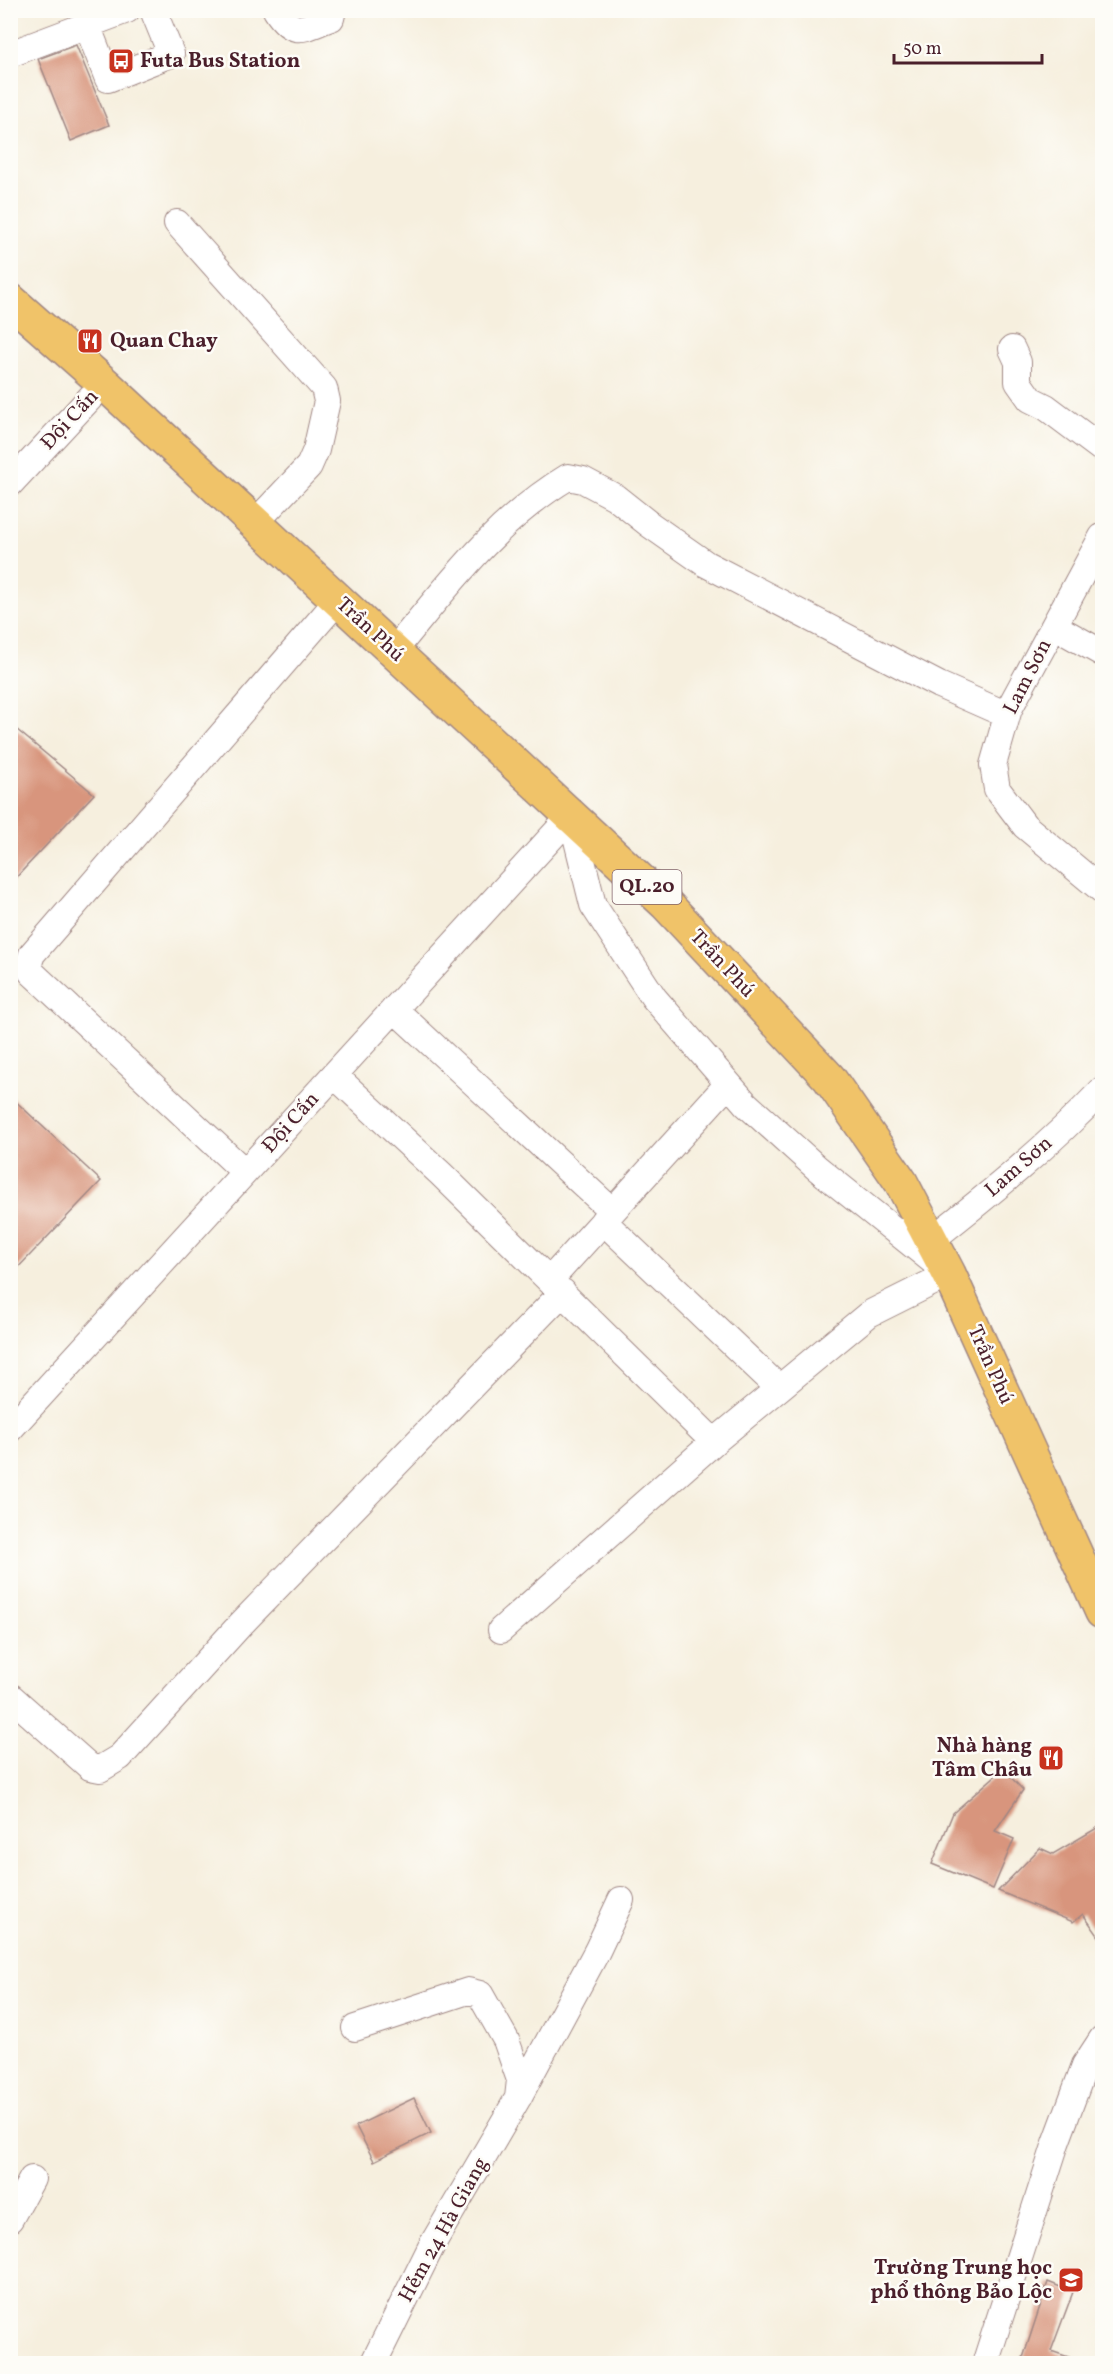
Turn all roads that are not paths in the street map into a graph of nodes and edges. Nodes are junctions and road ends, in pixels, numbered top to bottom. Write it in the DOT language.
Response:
graph roads {
  1 [pos="127,10"];
  2 [pos="153,10"];
  3 [pos="276,10"];
  4 [pos="333,10"];
  5 [pos="87,25"];
  6 [pos="10,54"];
  7 [pos="177,223"];
  8 [pos="10,300"];
  9 [pos="1012,349"];
  10 [pos="104,383"];
  11 [pos="1102,450"];
  12 [pos="10,484"];
  13 [pos="255,523"];
  14 [pos="1102,537"];
  15 [pos="338,600"];
  16 [pos="1054,627"];
  17 [pos="393,652"];
  18 [pos="1102,653"];
  19 [pos="1007,715"];
  20 [pos="571,816"];
  21 [pos="1102,890"];
  22 [pos="394,1009"];
  23 [pos="334,1075"];
  24 [pos="728,1084"];
  25 [pos="1102,1090"];
  26 [pos="245,1172"];
  27 [pos="608,1216"];
  28 [pos="931,1240"];
  29 [pos="949,1274"];
  30 [pos="556,1286"];
  31 [pos="779,1388"];
  32 [pos="10,1429"];
  33 [pos="714,1442"];
  34 [pos="1102,1612"];
  35 [pos="501,1630"];
  36 [pos="10,1696"];
  37 [pos="621,1900"];
  38 [pos="355,2028"];
  39 [pos="1102,2039"];
  40 [pos="518,2098"];
  41 [pos="32,2179"];
  42 [pos="10,2219"];
  43 [pos="373,2364"];
  44 [pos="985,2364"];
  1 -- 5 [label="street"];
  2 -- 5 [label="street"];
  3 -- 4 [label="street"];
  5 -- 6 [label="street"];
  7 -- 13 [label="street"];
  8 -- 10 [label="highway, Trần Phú / QL.20"];
  9 -- 11 [label="street"];
  10 -- 12 [label="street, Đội Cấn"];
  10 -- 13 [label="highway, Trần Phú / QL.20"];
  13 -- 15 [label="highway, Trần Phú / QL.20"];
  14 -- 16 [label="street, Lam Sơn"];
  15 -- 17 [label="highway, Trần Phú / QL.20"];
  15 -- 26 [label="street"];
  16 -- 18 [label="street"];
  16 -- 19 [label="street, Lam Sơn"];
  17 -- 19 [label="street"];
  17 -- 20 [label="highway, Trần Phú / QL.20"];
  19 -- 21 [label="street, Lam Sơn"];
  20 -- 22 [label="street, Đội Cấn"];
  20 -- 24 [label="street"];
  20 -- 28 [label="highway, Trần Phú / QL.20"];
  22 -- 23 [label="street, Đội Cấn"];
  22 -- 27 [label="street"];
  23 -- 26 [label="street, Đội Cấn"];
  23 -- 30 [label="street"];
  24 -- 27 [label="street"];
  24 -- 29 [label="street"];
  25 -- 28 [label="street, Lam Sơn"];
  26 -- 32 [label="street, Đội Cấn"];
  27 -- 30 [label="street"];
  27 -- 31 [label="street"];
  28 -- 29 [label="highway, Trần Phú / QL.20"];
  29 -- 31 [label="street"];
  29 -- 34 [label="highway, Trần Phú / QL.20"];
  30 -- 33 [label="street"];
  30 -- 36 [label="street"];
  31 -- 33 [label="street"];
  33 -- 35 [label="street"];
  37 -- 40 [label="street, Hẻm 24 Hà Giang"];
  38 -- 40 [label="street"];
  39 -- 44 [label="street"];
  40 -- 43 [label="street, Hẻm 24 Hà Giang"];
  41 -- 42 [label="street"];
}
